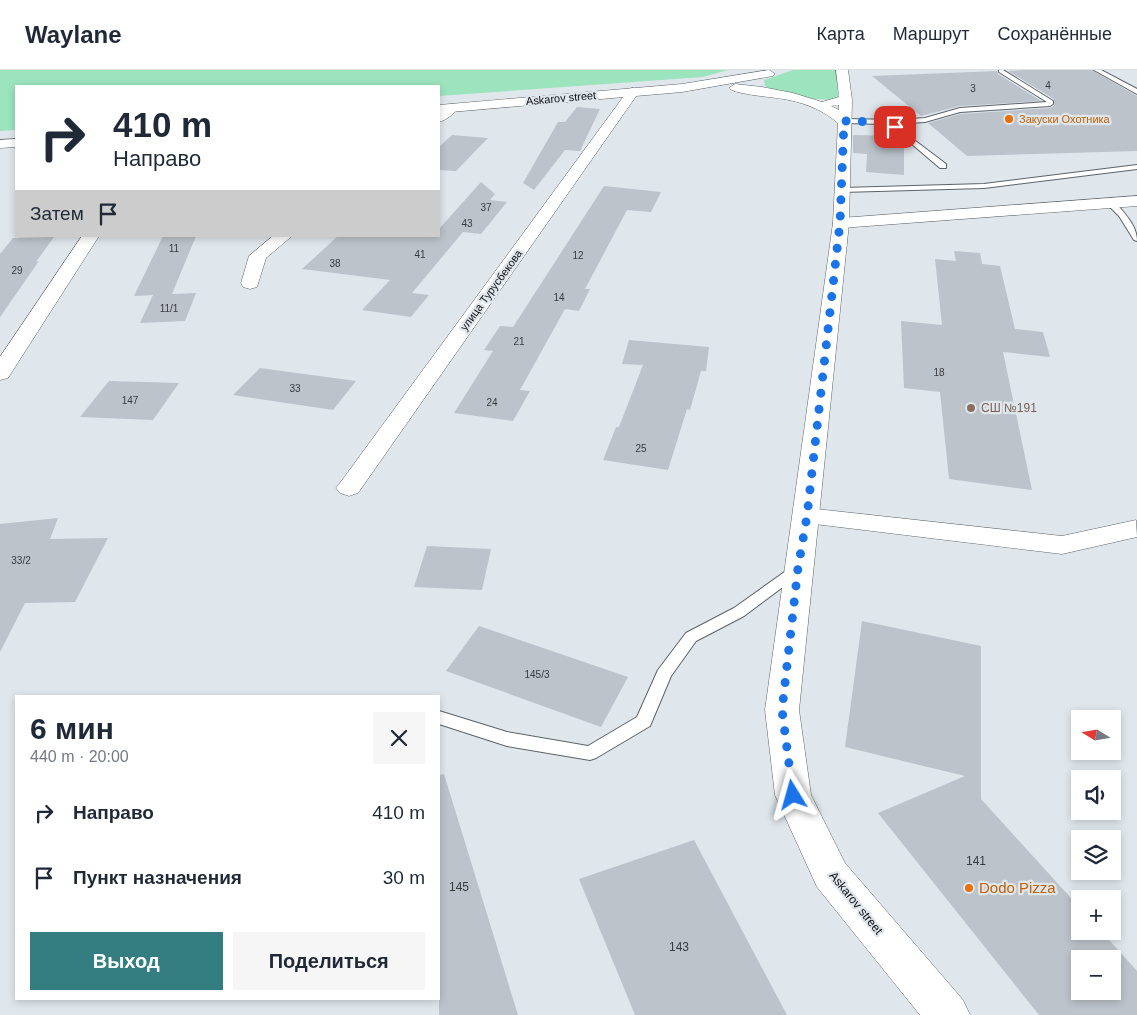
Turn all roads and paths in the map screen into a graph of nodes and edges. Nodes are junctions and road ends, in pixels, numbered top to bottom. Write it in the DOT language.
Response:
graph roads {
  1 [pos="784,70"];
  2 [pos="842,70"];
  3 [pos="1097,70"];
  4 [pos="1001,71"];
  5 [pos="769,74"];
  6 [pos="682,88"];
  7 [pos="633,92"];
  8 [pos="1137,92"];
  9 [pos="798,99"];
  10 [pos="452,108"];
  11 [pos="440,109"];
  12 [pos="845,111"];
  13 [pos="440,117"];
  14 [pos="882,122"];
  15 [pos="15,142"];
  16 [pos="0,144"];
  17 [pos="943,166"];
  18 [pos="1137,167"];
  19 [pos="842,190"];
  20 [pos="1137,201"];
  21 [pos="1110,203"];
  22 [pos="840,223"];
  23 [pos="90,237"];
  24 [pos="283,237"];
  25 [pos="1137,238"];
  26 [pos="250,283"];
  27 [pos="0,373"];
  28 [pos="349,488"];
  29 [pos="807,516"];
  30 [pos="1136,528"];
  31 [pos="798,568"];
  32 [pos="440,718"];
  33 [pos="948,1015"];
  1 -- 5 [label="street"];
  2 -- 12 [label="street, Askarov street"];
  3 -- 8 [label="lane"];
  4 -- 14 [label="lane"];
  5 -- 6 [label="street"];
  5 -- 9 [label="street"];
  6 -- 7 [label="street, Askarov street"];
  6 -- 9 [label="street"];
  7 -- 10 [label="street, Askarov street"];
  7 -- 28 [label="street, улица Турусбекова"];
  9 -- 12 [label="street"];
  9 -- 12 [label="street"];
  10 -- 11 [label="street, Askarov street"];
  10 -- 13 [label="street"];
  12 -- 14 [label="lane"];
  12 -- 19 [label="street, Askarov street"];
  14 -- 17 [label="lane"];
  15 -- 16 [label="street"];
  18 -- 19 [label="lane"];
  19 -- 22 [label="street, Askarov street"];
  20 -- 21 [label="street"];
  21 -- 22 [label="street"];
  21 -- 25 [label="lane"];
  22 -- 29 [label="street, Askarov street"];
  23 -- 27 [label="street"];
  24 -- 26 [label="street"];
  29 -- 30 [label="street"];
  29 -- 31 [label="street, Askarov street"];
  31 -- 32 [label="lane"];
  31 -- 33 [label="street, Askarov street"];
}
